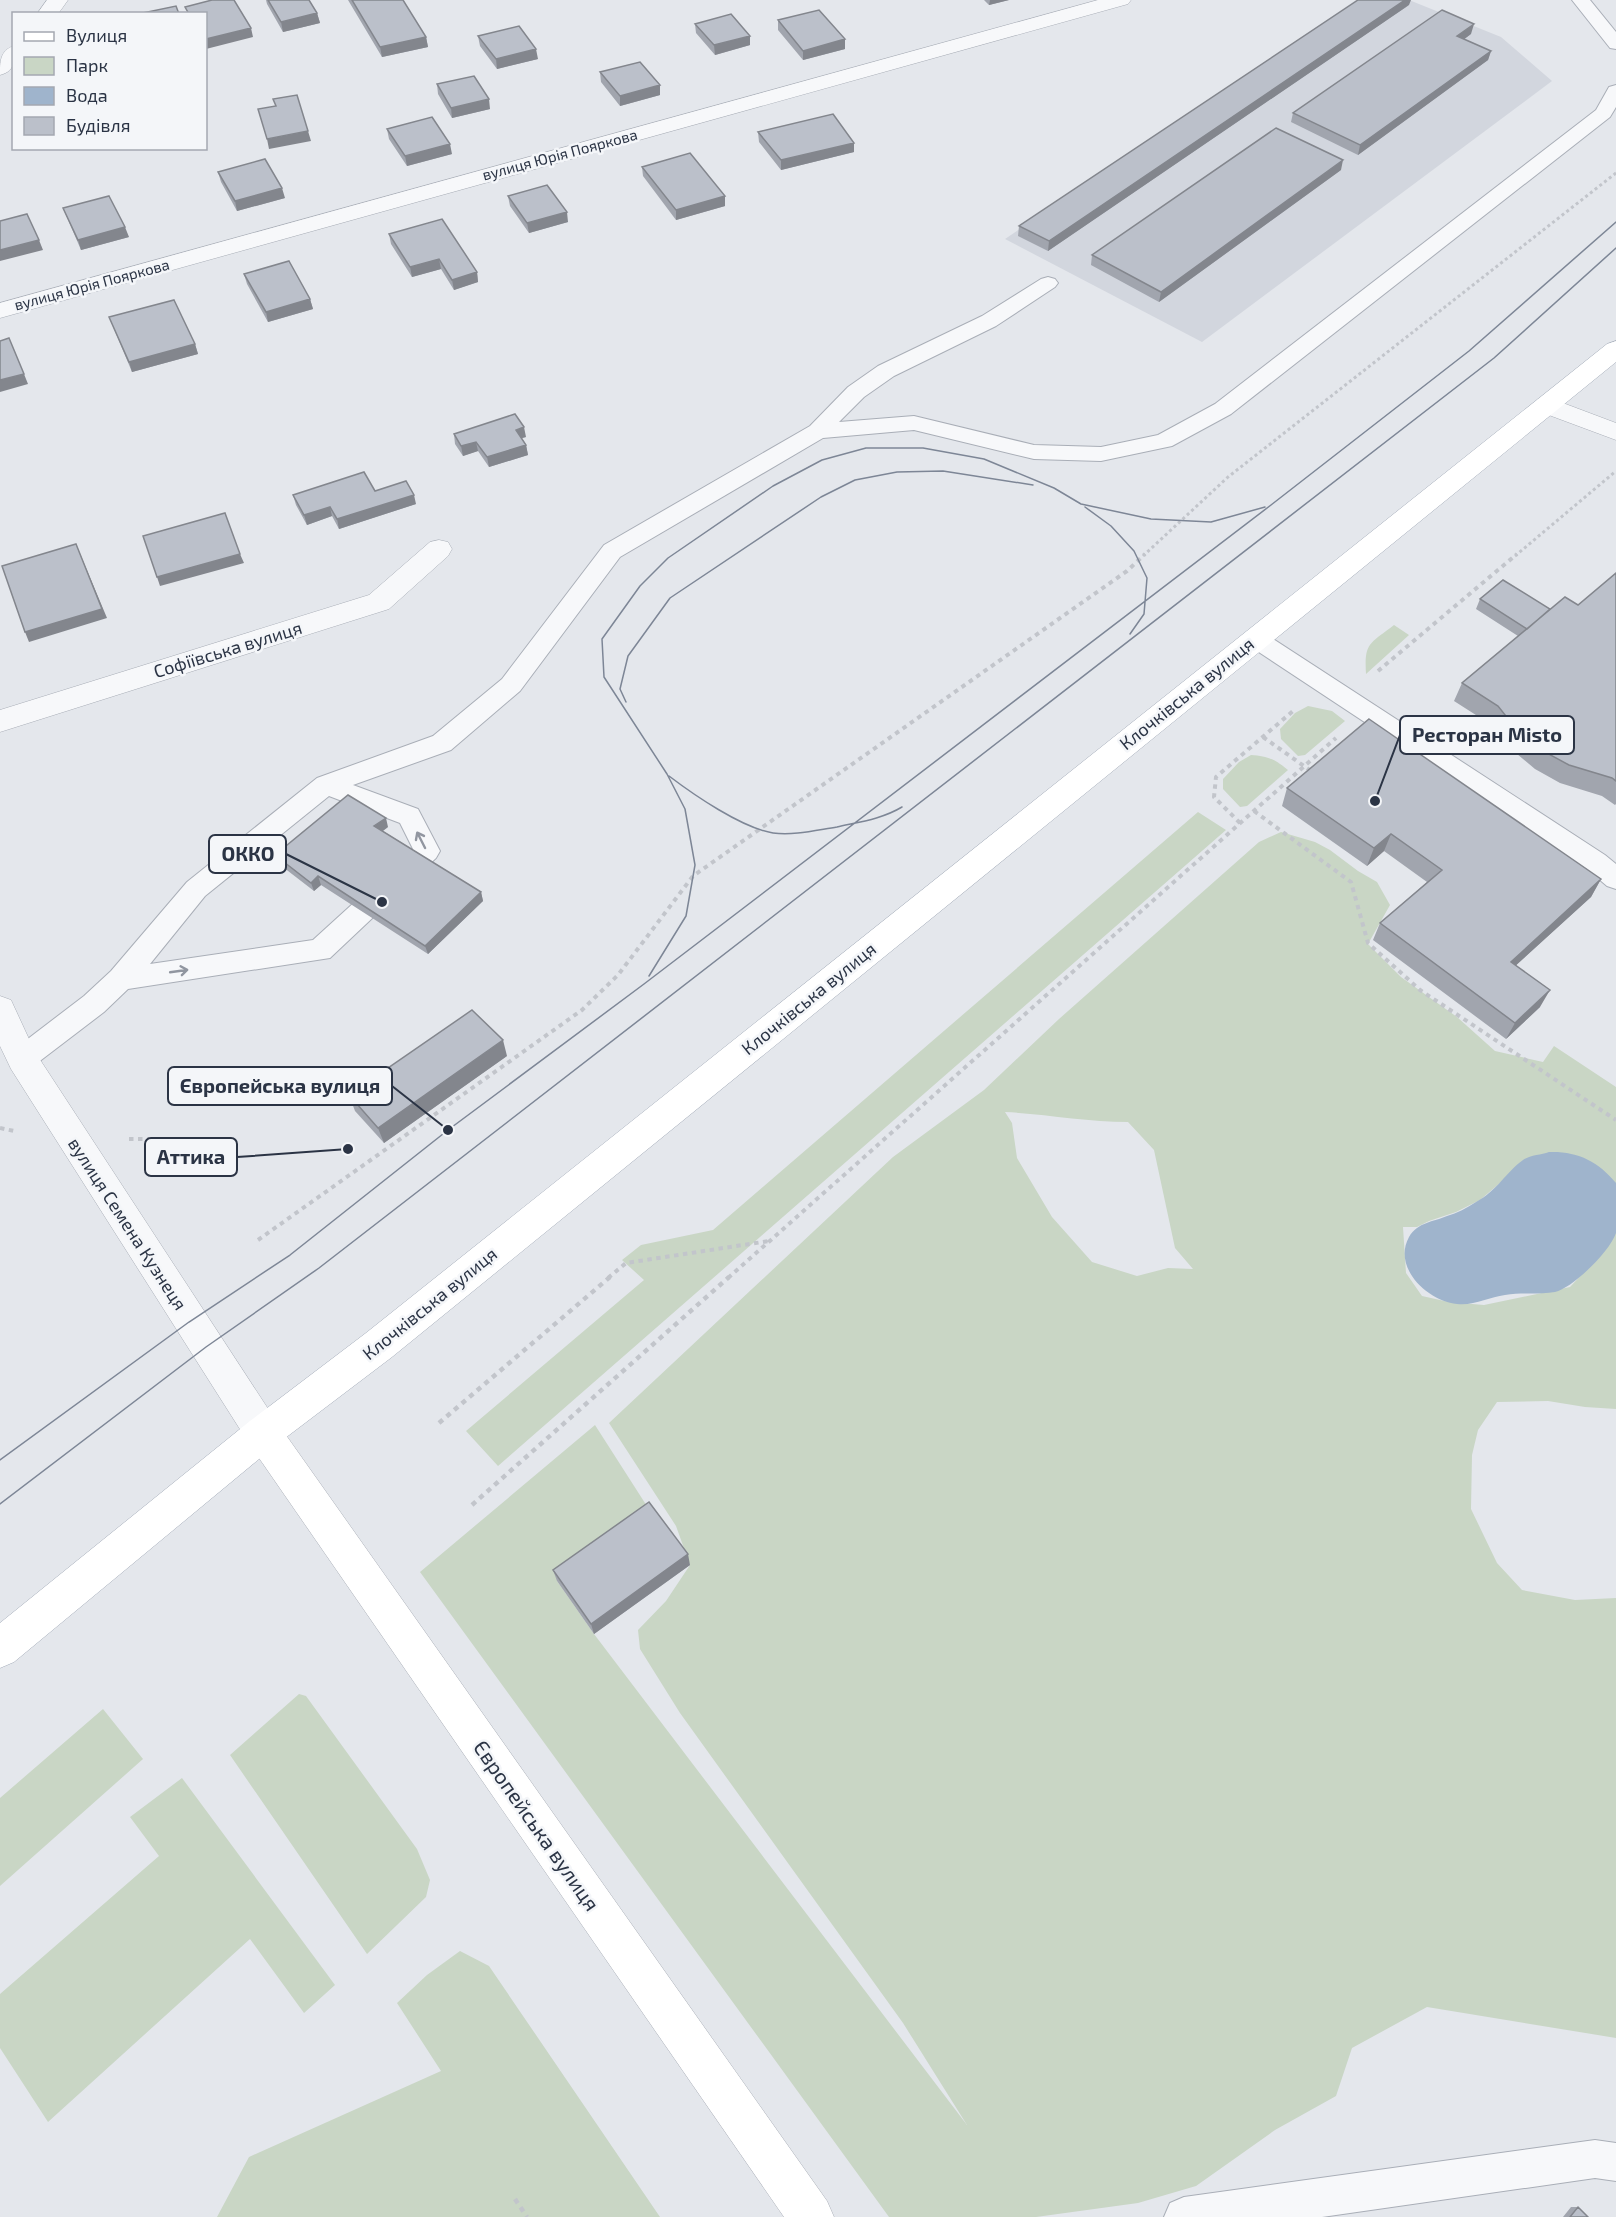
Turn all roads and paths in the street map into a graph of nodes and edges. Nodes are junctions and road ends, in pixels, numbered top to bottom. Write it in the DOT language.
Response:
graph roads {
  1 [pos="58,0"];
  2 [pos="1121,0"];
  3 [pos="1581,0"];
  4 [pos="49,12"];
  5 [pos="1616,44"];
  6 [pos="1616,91"];
  7 [pos="1616,172"];
  8 [pos="1048,283"];
  9 [pos="0,311"];
  10 [pos="1616,348"];
  11 [pos="1547,405"];
  12 [pos="818,431"];
  13 [pos="1616,432"];
  14 [pos="1616,471"];
  15 [pos="439,549"];
  16 [pos="1256,639"];
  17 [pos="1347,699"];
  18 [pos="1297,708"];
  19 [pos="0,721"];
  20 [pos="1263,737"];
  21 [pos="1304,767"];
  22 [pos="1317,775"];
  23 [pos="326,785"];
  24 [pos="1254,811"];
  25 [pos="1240,823"];
  26 [pos="1616,879"];
  27 [pos="121,979"];
  28 [pos="0,1009"];
  29 [pos="22,1059"];
  30 [pos="1616,1120"];
  31 [pos="258,1240"];
  32 [pos="769,1241"];
  33 [pos="439,1423"];
  34 [pos="263,1433"];
  35 [pos="472,1504"];
  36 [pos="0,1648"];
  37 [pos="1616,2162"];
  38 [pos="515,2199"];
  39 [pos="528,2217"];
  40 [pos="811,2217"];
  41 [pos="1184,2217"];
  1 -- 4 [label="street"];
  2 -- 9 [label="street, вулиця Юрія Пояркова"];
  3 -- 5 [label="lane"];
  6 -- 12 [label="lane"];
  7 -- 31 [label="path"];
  8 -- 12 [label="lane"];
  10 -- 11 [label="main road, Клочківська вулиця"];
  11 -- 13 [label="street"];
  11 -- 16 [label="main road, Клочківська вулиця"];
  12 -- 23 [label="lane"];
  14 -- 17 [label="path"];
  15 -- 19 [label="street, Софіївська вулиця"];
  16 -- 17 [label="lane"];
  16 -- 34 [label="main road, Клочківська вулиця"];
  17 -- 21 [label="path"];
  17 -- 26 [label="lane"];
  18 -- 20 [label="path"];
  20 -- 21 [label="path"];
  20 -- 25 [label="path"];
  21 -- 22 [label="path"];
  21 -- 24 [label="path"];
  23 -- 27 [label="lane"];
  27 -- 23 [label="lane, one-way"];
  24 -- 25 [label="path"];
  24 -- 30 [label="path"];
  25 -- 32 [label="path"];
  27 -- 29 [label="lane"];
  28 -- 29 [label="street, вулиця Семена Кузнеця"];
  29 -- 34 [label="street, вулиця Семена Кузнеця"];
  32 -- 33 [label="path"];
  32 -- 35 [label="path"];
  34 -- 36 [label="main road, Клочківська вулиця"];
  34 -- 40 [label="main road, Європейська вулиця"];
  37 -- 41 [label="lane"];
  38 -- 39 [label="path"];
}
